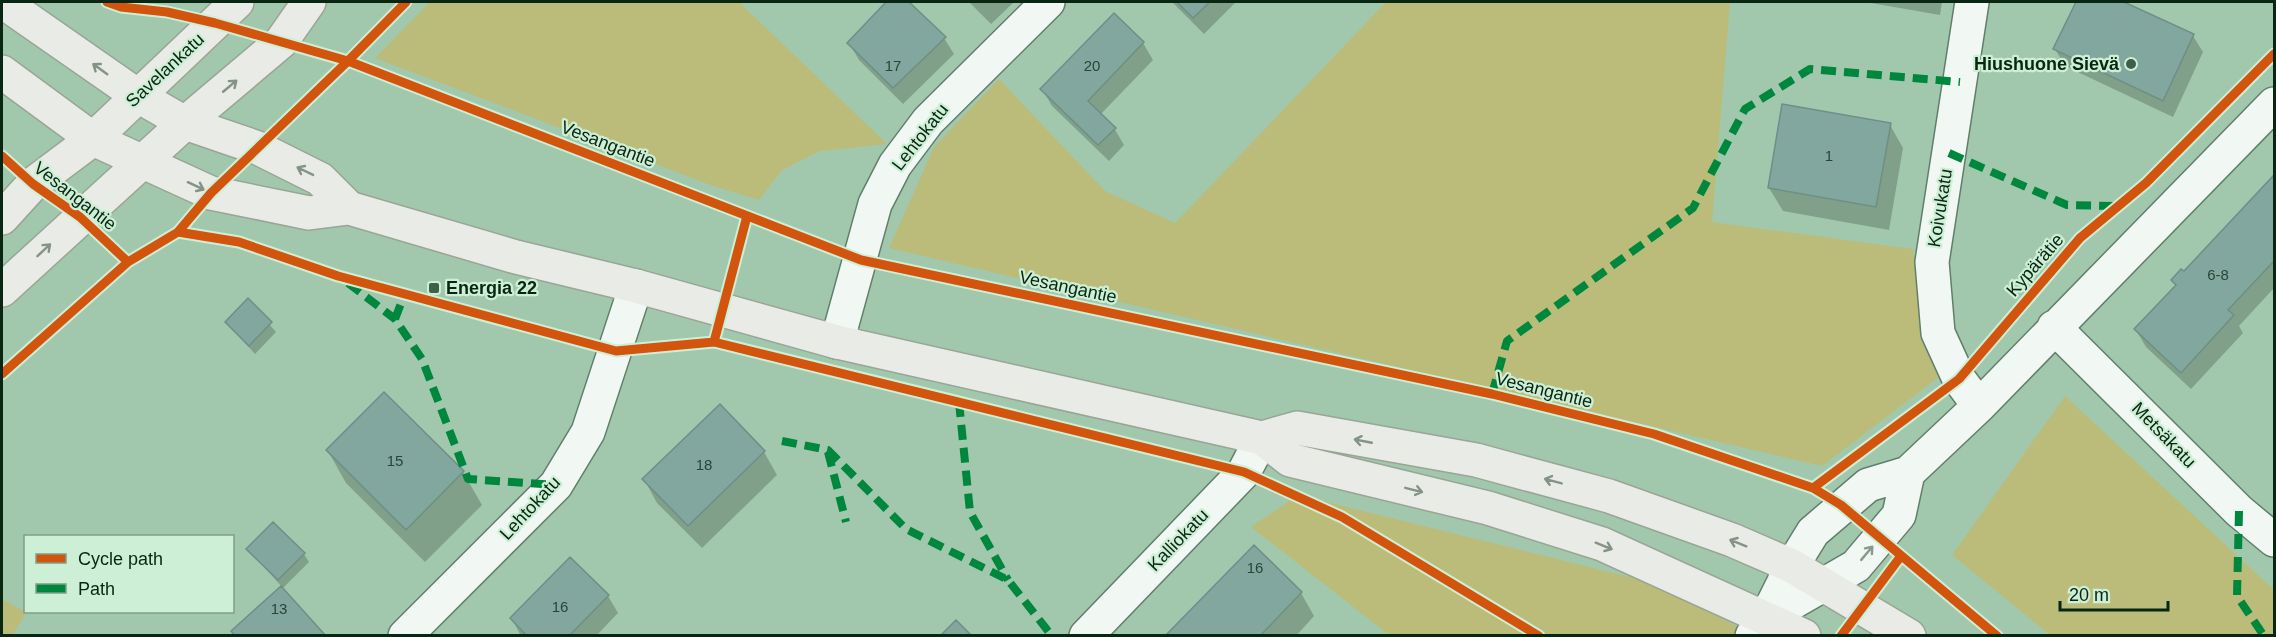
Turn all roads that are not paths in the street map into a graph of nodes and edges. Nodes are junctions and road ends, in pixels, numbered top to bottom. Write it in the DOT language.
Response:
graph roads {
  1 [pos="3,2"];
  2 [pos="237,2"];
  3 [pos="309,2"];
  4 [pos="1048,2"];
  5 [pos="1972,2"];
  6 [pos="2,72"];
  7 [pos="138,96"];
  8 [pos="2274,105"];
  9 [pos="185,123"];
  10 [pos="93,139"];
  11 [pos="143,161"];
  12 [pos="349,208"];
  13 [pos="2,218"];
  14 [pos="636,286"];
  15 [pos="2,290"];
  16 [pos="2054,327"];
  17 [pos="837,342"];
  18 [pos="1978,406"];
  19 [pos="1262,438"];
  20 [pos="1908,473"];
  21 [pos="2274,540"];
  22 [pos="1792,566"];
  23 [pos="1826,585"];
  24 [pos="1759,627"];
  25 [pos="405,636"];
  26 [pos="1086,636"];
  27 [pos="1804,636"];
  28 [pos="1909,636"];
  7 -- 1 [label="main road, one-way"];
  2 -- 7 [label="main road, Savelankatu"];
  9 -- 3 [label="main road, one-way"];
  4 -- 17 [label="street, Lehtokatu"];
  5 -- 18 [label="street, Koivukatu"];
  6 -- 10 [label="main road"];
  7 -- 9 [label="main road"];
  7 -- 10 [label="main road, Savelankatu"];
  8 -- 16 [label="street"];
  9 -- 11 [label="main road"];
  12 -- 9 [label="main road, one-way"];
  10 -- 11 [label="main road"];
  10 -- 13 [label="main road, Savelankatu"];
  11 -- 12 [label="main road, one-way"];
  15 -- 11 [label="main road, one-way"];
  12 -- 14 [label="main road"];
  14 -- 17 [label="main road"];
  14 -- 25 [label="street, Lehtokatu"];
  16 -- 18 [label="street"];
  16 -- 21 [label="street, Metsäkatu"];
  17 -- 19 [label="main road"];
  18 -- 20 [label="street"];
  22 -- 19 [label="main road, one-way"];
  19 -- 24 [label="main road, one-way"];
  19 -- 26 [label="street, Kalliokatu"];
  20 -- 22 [label="street"];
  23 -- 20 [label="street, one-way"];
  22 -- 23 [label="main road"];
  22 -- 24 [label="street"];
  23 -- 24 [label="street"];
  23 -- 28 [label="main road"];
  24 -- 27 [label="main road"];
}
